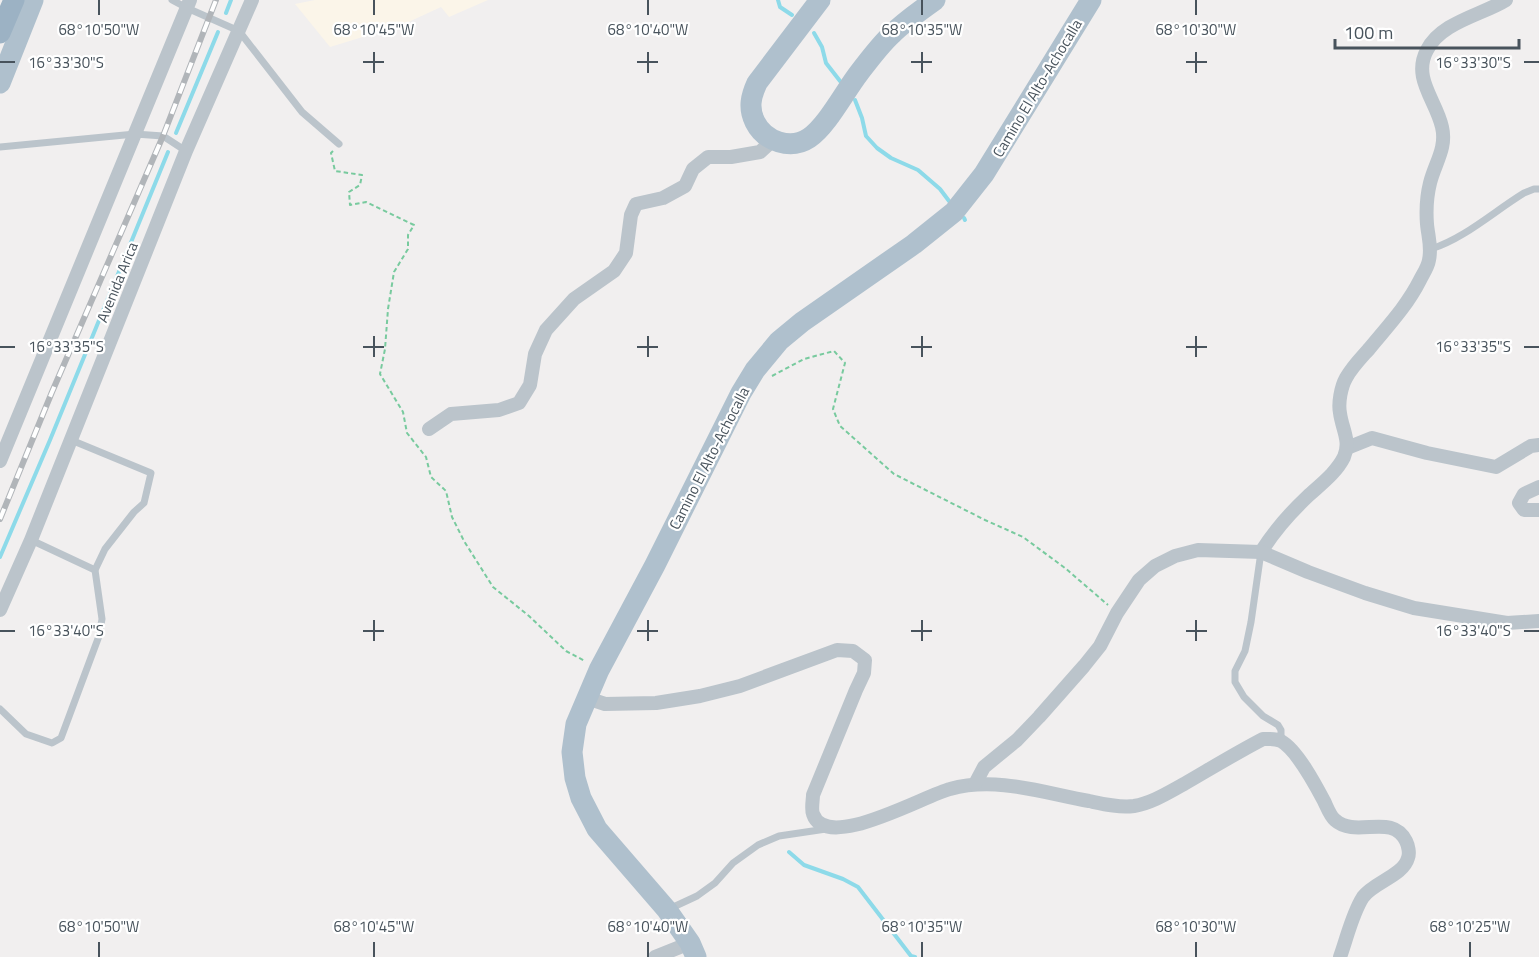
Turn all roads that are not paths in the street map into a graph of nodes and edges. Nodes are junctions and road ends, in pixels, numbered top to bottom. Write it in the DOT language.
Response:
graph roads {
  1 [pos="14,0"];
  2 [pos="33,0"];
  3 [pos="172,0"];
  4 [pos="252,0"];
  5 [pos="820,0"];
  6 [pos="935,0"];
  7 [pos="1091,0"];
  8 [pos="1506,0"];
  9 [pos="188,4"];
  10 [pos="239,31"];
  11 [pos="0,33"];
  12 [pos="0,83"];
  13 [pos="135,134"];
  14 [pos="773,140"];
  15 [pos="339,144"];
  16 [pos="0,147"];
  17 [pos="186,151"];
  18 [pos="1539,189"];
  19 [pos="1431,249"];
  20 [pos="429,429"];
  21 [pos="71,440"];
  22 [pos="1539,445"];
  23 [pos="1347,448"];
  24 [pos="0,460"];
  25 [pos="1539,487"];
  26 [pos="1539,510"];
  27 [pos="31,540"];
  28 [pos="1261,552"];
  29 [pos="95,570"];
  30 [pos="0,610"];
  31 [pos="1539,621"];
  32 [pos="587,698"];
  33 [pos="0,709"];
  34 [pos="1281,742"];
  35 [pos="975,784"];
  36 [pos="832,828"];
  37 [pos="667,910"];
  38 [pos="693,950"];
  39 [pos="656,957"];
  40 [pos="1340,957"];
  1 -- 11 [label="highway"];
  2 -- 12 [label="main road"];
  3 -- 9 [label="lane"];
  4 -- 10 [label="street, Avenida Arica"];
  5 -- 14 [label="main road"];
  6 -- 14 [label="main road"];
  7 -- 32 [label="main road, Camino El Alto-Achocalla"];
  8 -- 19 [label="street"];
  9 -- 10 [label="lane"];
  9 -- 13 [label="street"];
  10 -- 15 [label="lane"];
  10 -- 17 [label="street, Avenida Arica"];
  13 -- 16 [label="lane"];
  13 -- 17 [label="lane"];
  13 -- 24 [label="street"];
  14 -- 20 [label="street"];
  17 -- 21 [label="street, Avenida Arica"];
  18 -- 19 [label="lane"];
  19 -- 23 [label="street"];
  21 -- 27 [label="street, Avenida Arica"];
  21 -- 29 [label="lane"];
  22 -- 23 [label="street"];
  23 -- 28 [label="street"];
  25 -- 26 [label="street"];
  27 -- 29 [label="lane"];
  27 -- 30 [label="street, Avenida Arica"];
  28 -- 31 [label="street"];
  28 -- 34 [label="lane"];
  28 -- 35 [label="street"];
  29 -- 33 [label="lane"];
  32 -- 36 [label="street"];
  32 -- 37 [label="main road, Camino El Alto-Achocalla"];
  34 -- 35 [label="street"];
  34 -- 40 [label="street"];
  35 -- 36 [label="street"];
  36 -- 37 [label="lane"];
  37 -- 38 [label="main road, Camino El Alto-Achocalla"];
  38 -- 39 [label="street"];
}
